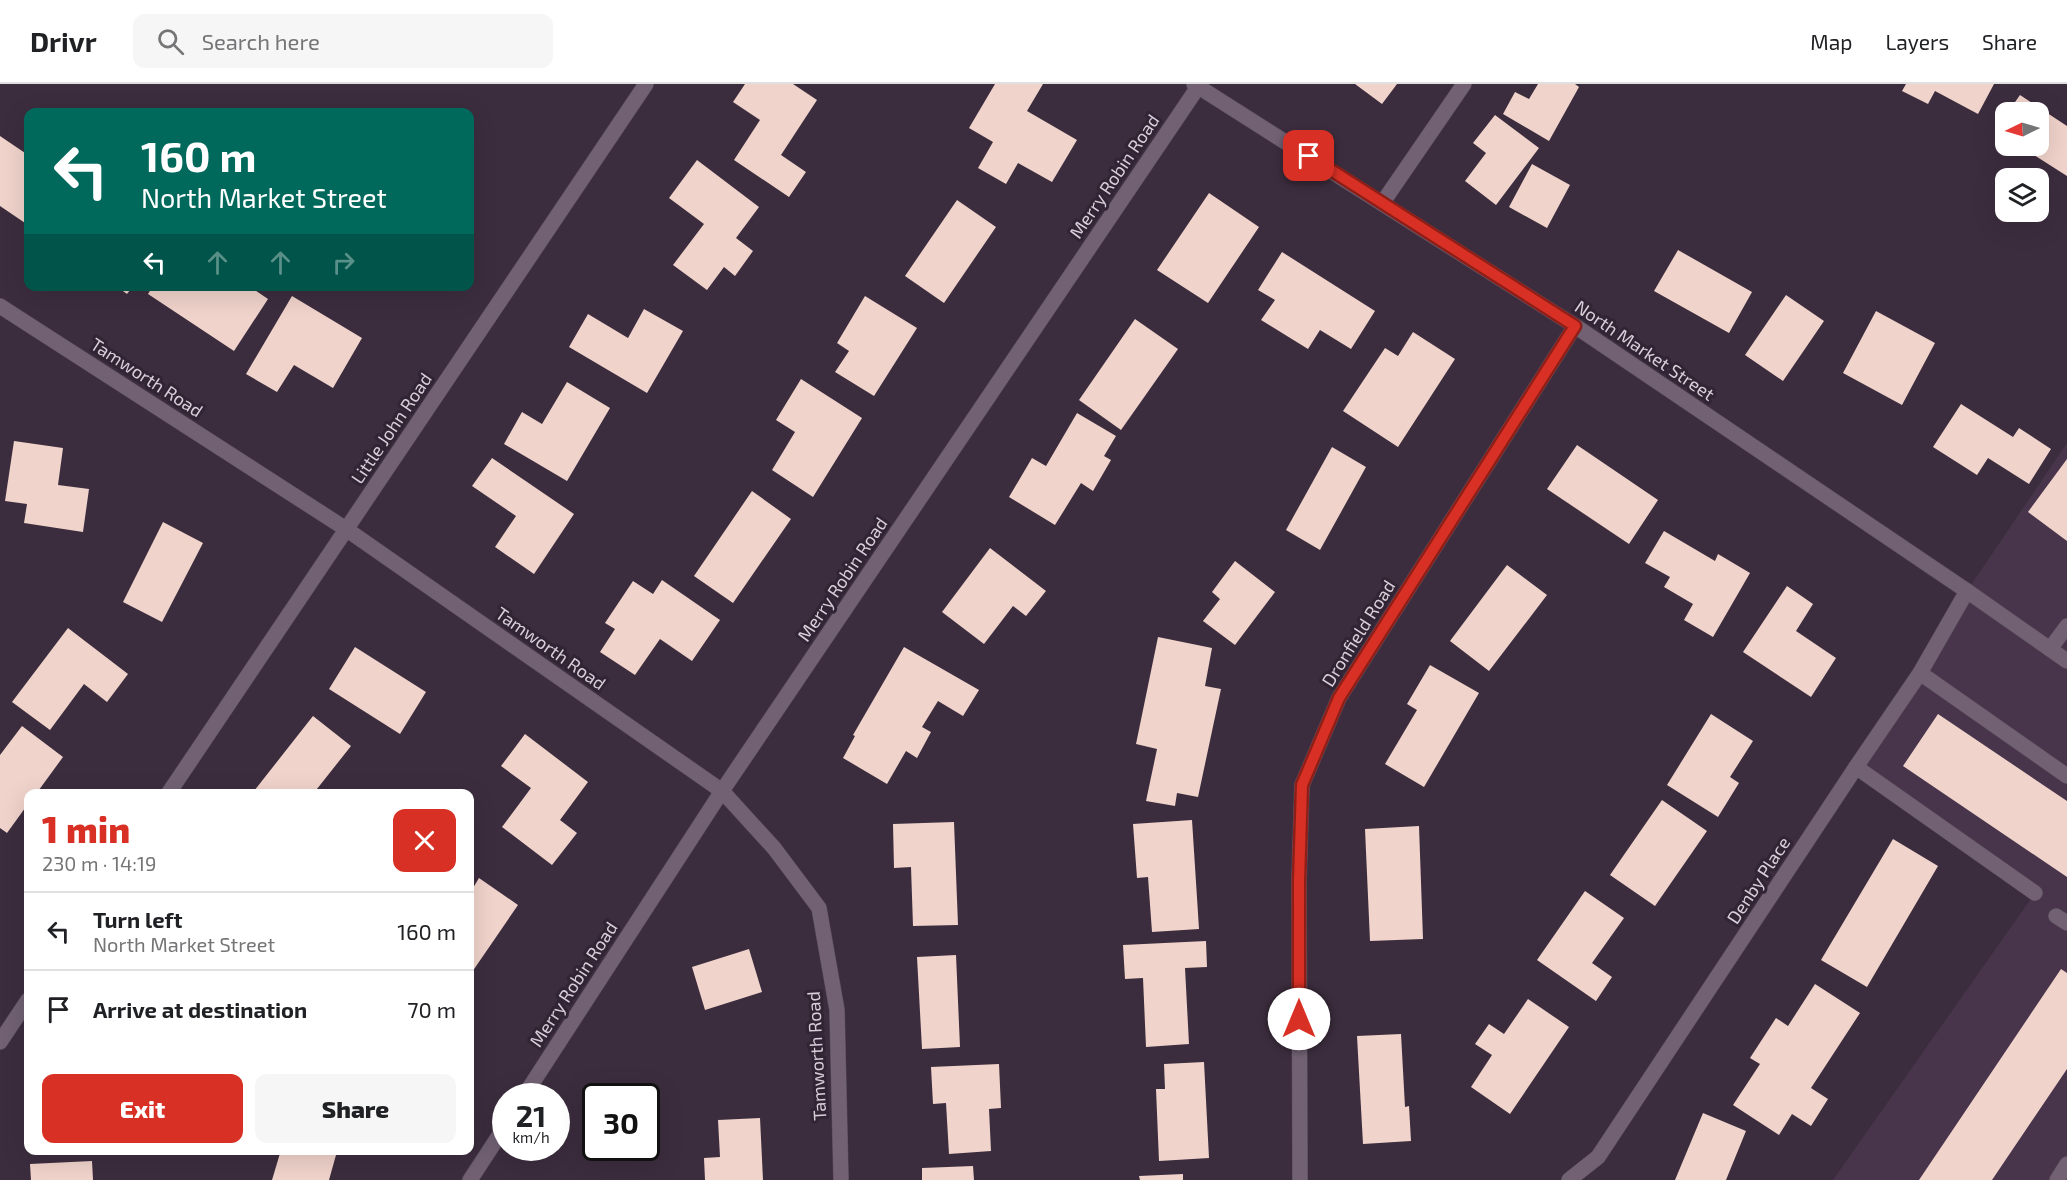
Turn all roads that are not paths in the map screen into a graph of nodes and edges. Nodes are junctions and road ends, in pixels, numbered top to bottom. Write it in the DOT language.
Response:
graph roads {
  1 [pos="646,84"];
  2 [pos="1464,84"];
  3 [pos="1196,86"];
  4 [pos="1383,202"];
  5 [pos="0,306"];
  6 [pos="1575,326"];
  7 [pos="346,529"];
  8 [pos="1967,591"];
  9 [pos="2067,626"];
  10 [pos="2050,649"];
  11 [pos="2067,661"];
  12 [pos="1920,673"];
  13 [pos="1856,767"];
  14 [pos="2067,776"];
  15 [pos="171,789"];
  16 [pos="722,791"];
  17 [pos="2035,893"];
  18 [pos="24,1006"];
  19 [pos="0,1042"];
  20 [pos="532,1083"];
  21 [pos="492,1146"];
  22 [pos="2067,1164"];
  23 [pos="470,1180"];
  24 [pos="841,1180"];
  25 [pos="1300,1180"];
  26 [pos="1569,1180"];
  27 [pos="2057,1180"];
  1 -- 7 [label="street, Little John Road"];
  2 -- 4 [label="street"];
  3 -- 4 [label="street, North Market Street"];
  3 -- 16 [label="street, Merry Robin Road"];
  4 -- 6 [label="street, North Market Street"];
  5 -- 7 [label="street, Tamworth Road"];
  6 -- 8 [label="street, North Market Street"];
  6 -- 25 [label="street, Dronfield Road"];
  7 -- 15 [label="street, Little John Road"];
  7 -- 16 [label="street, Tamworth Road"];
  8 -- 10 [label="street, North Market Street"];
  8 -- 12 [label="street, Denby Place"];
  9 -- 10 [label="street"];
  10 -- 11 [label="street, North Market Street"];
  12 -- 13 [label="street, Denby Place"];
  12 -- 14 [label="street"];
  13 -- 17 [label="street"];
  13 -- 26 [label="street, Denby Place"];
  16 -- 20 [label="street, Merry Robin Road"];
  16 -- 24 [label="street, Tamworth Road"];
  18 -- 19 [label="street"];
  21 -- 23 [label="street"];
  22 -- 27 [label="street"];
}
